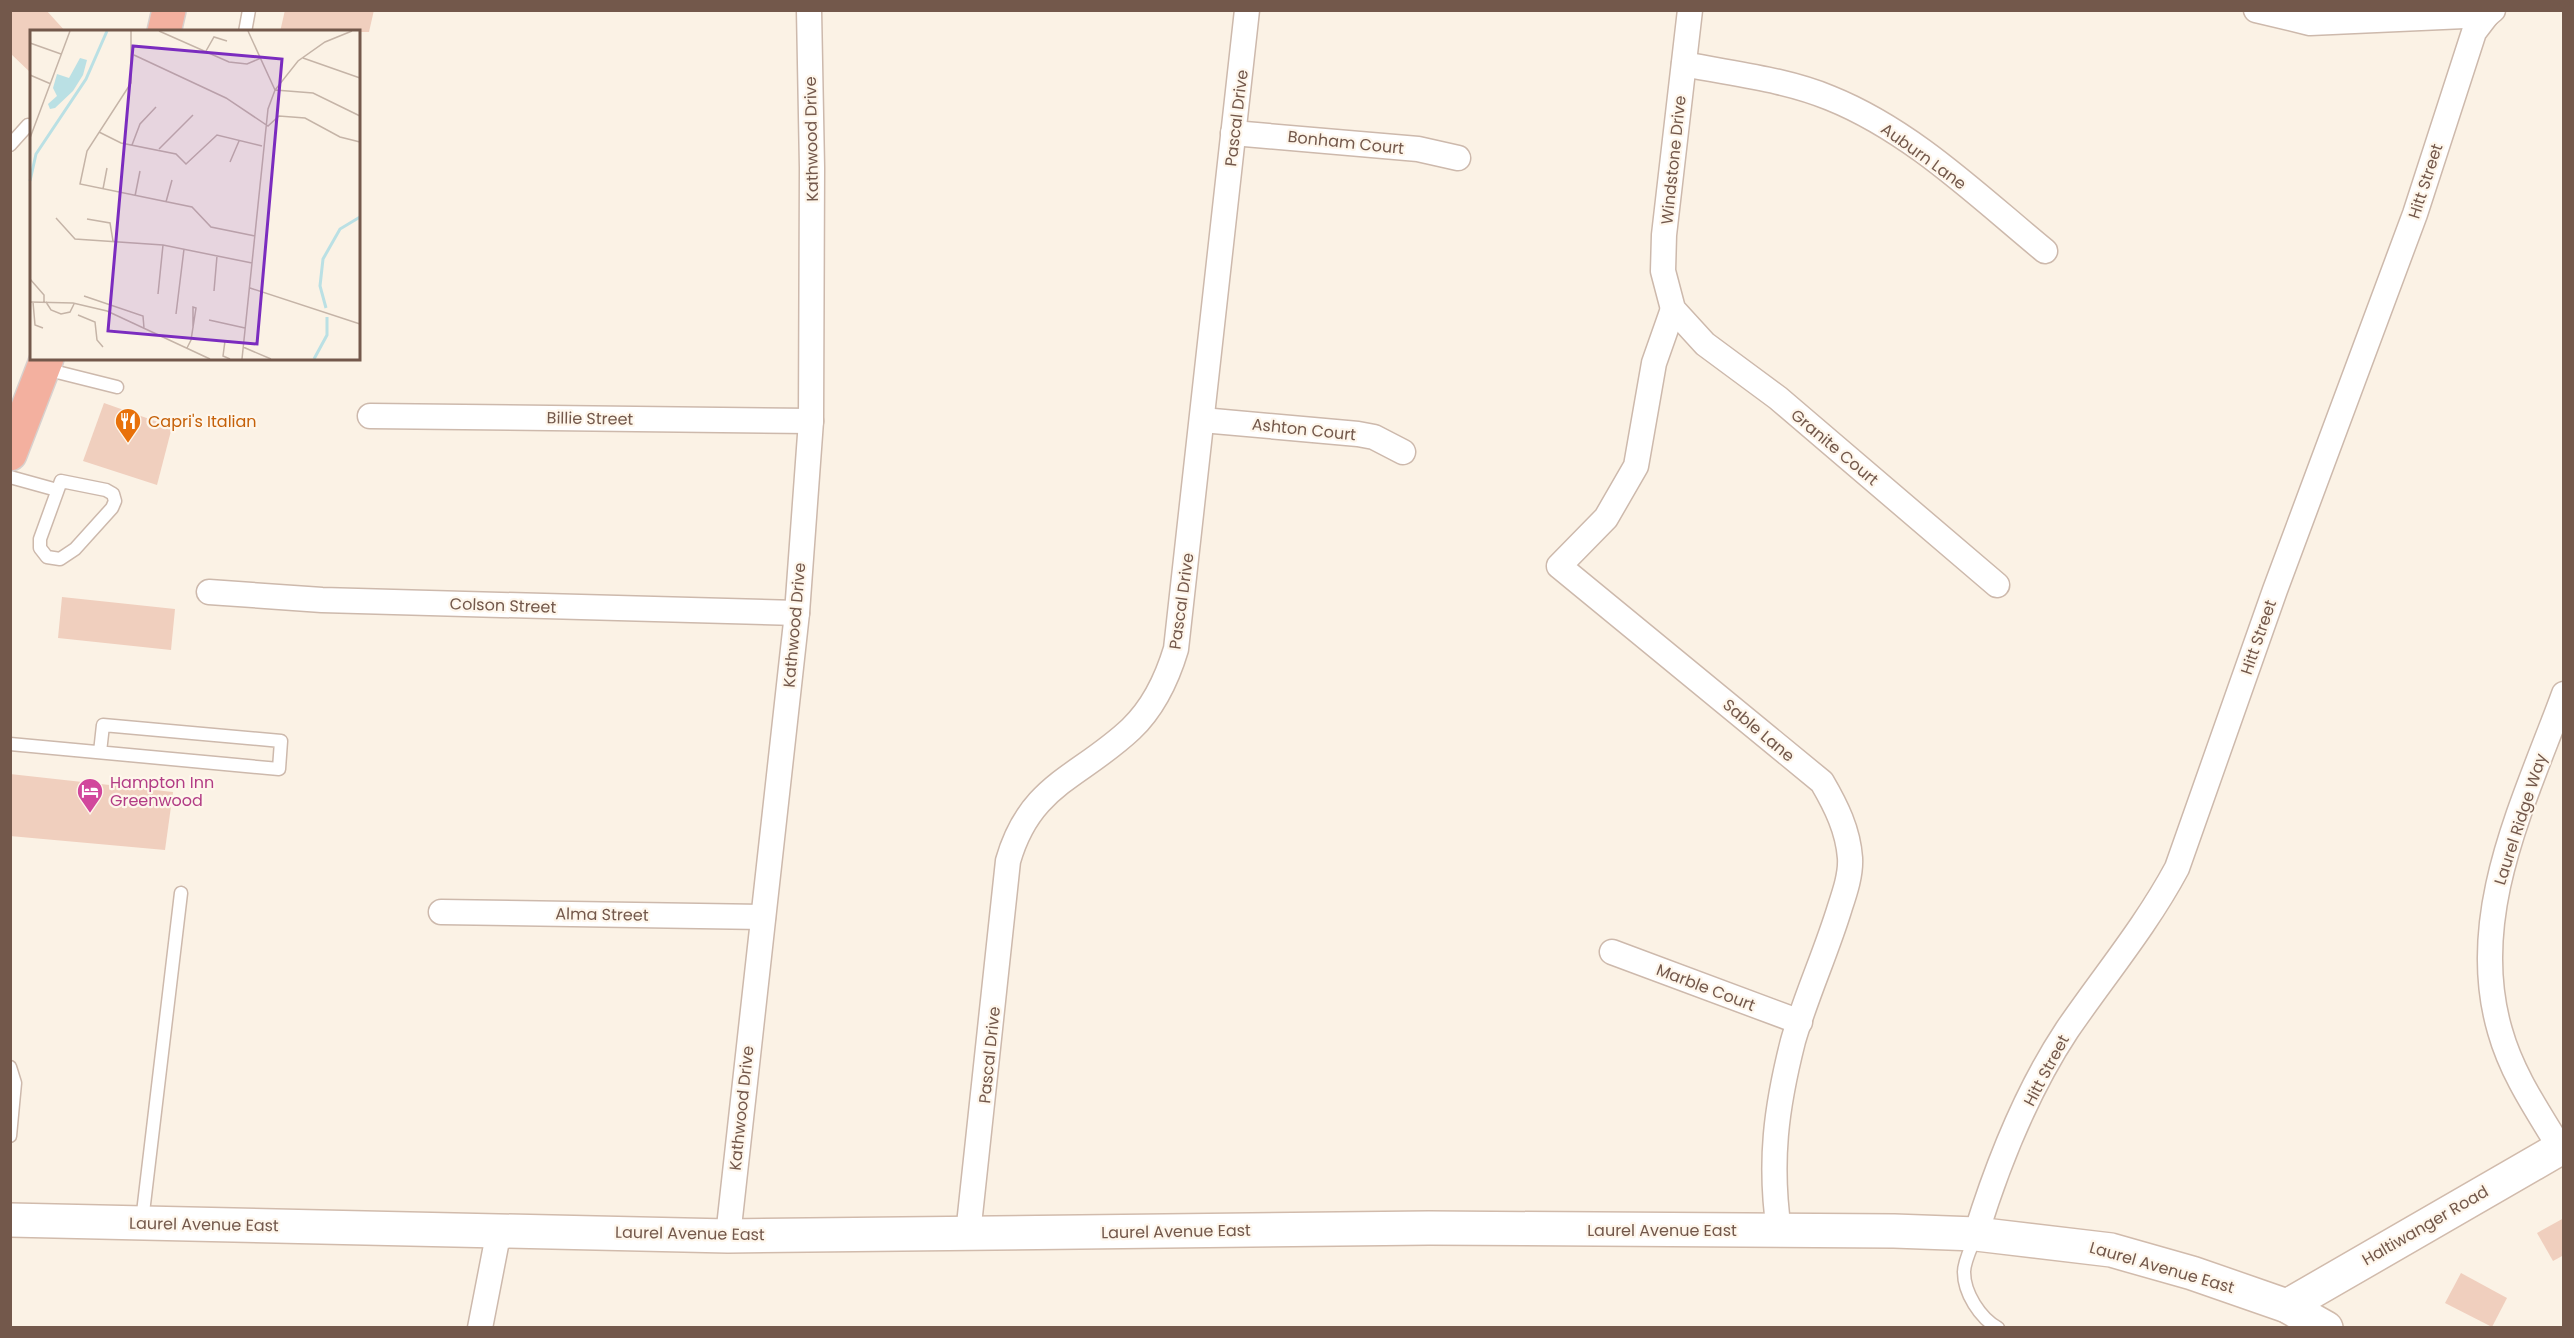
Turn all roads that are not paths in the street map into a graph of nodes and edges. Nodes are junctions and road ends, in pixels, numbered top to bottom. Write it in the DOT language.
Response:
graph roads {
  1 [pos="170,10"];
  2 [pos="249,10"];
  3 [pos="809,10"];
  4 [pos="1247,10"];
  5 [pos="1690,10"];
  6 [pos="2256,10"];
  7 [pos="2490,13"];
  8 [pos="165,30"];
  9 [pos="244,30"];
  10 [pos="1684,64"];
  11 [pos="28,125"];
  12 [pos="1233,133"];
  13 [pos="10,145"];
  14 [pos="1458,158"];
  15 [pos="2045,251"];
  16 [pos="1673,309"];
  17 [pos="45,363"];
  18 [pos="117,387"];
  19 [pos="370,416"];
  20 [pos="1202,420"];
  21 [pos="811,421"];
  22 [pos="1403,452"];
  23 [pos="10,454"];
  24 [pos="10,477"];
  25 [pos="57,490"];
  26 [pos="1997,585"];
  27 [pos="209,592"];
  28 [pos="797,614"];
  29 [pos="2564,694"];
  30 [pos="10,744"];
  31 [pos="100,752"];
  32 [pos="181,893"];
  33 [pos="441,912"];
  34 [pos="763,916"];
  35 [pos="1612,952"];
  36 [pos="1800,1022"];
  37 [pos="10,1067"];
  38 [pos="10,1136"];
  39 [pos="2562,1147"];
  40 [pos="10,1220"];
  41 [pos="141,1222"];
  42 [pos="499,1230"];
  43 [pos="1779,1231"];
  44 [pos="968,1234"];
  45 [pos="1976,1234"];
  46 [pos="728,1236"];
  47 [pos="2287,1312"];
  48 [pos="480,1328"];
  49 [pos="1998,1328"];
  50 [pos="2326,1328"];
  1 -- 8 [label="highway"];
  2 -- 9 [label="lane"];
  3 -- 21 [label="street, Kathwood Drive"];
  4 -- 12 [label="street, Pascal Drive"];
  5 -- 10 [label="street, Windstone Drive"];
  6 -- 7 [label="street"];
  7 -- 45 [label="street, Hitt Street"];
  10 -- 15 [label="street, Auburn Lane"];
  10 -- 16 [label="street, Windstone Drive"];
  11 -- 13 [label="lane"];
  12 -- 14 [label="street, Bonham Court"];
  12 -- 20 [label="street, Pascal Drive"];
  16 -- 26 [label="street, Granite Court"];
  16 -- 36 [label="street, Sable Lane"];
  17 -- 18 [label="lane"];
  17 -- 23 [label="highway"];
  19 -- 21 [label="street, Billie Street"];
  20 -- 22 [label="street, Ashton Court"];
  20 -- 44 [label="street, Pascal Drive"];
  21 -- 28 [label="street, Kathwood Drive"];
  24 -- 25 [label="lane"];
  25 -- 25 [label="lane"];
  27 -- 28 [label="street, Colson Street"];
  28 -- 34 [label="street, Kathwood Drive"];
  29 -- 39 [label="street, Laurel Ridge Way"];
  30 -- 31 [label="lane"];
  31 -- 31 [label="lane"];
  32 -- 41 [label="lane"];
  33 -- 34 [label="street, Alma Street"];
  34 -- 46 [label="street, Kathwood Drive"];
  35 -- 36 [label="street, Marble Court"];
  36 -- 43 [label="street, Sable Lane"];
  37 -- 38 [label="lane"];
  39 -- 47 [label="street, Haltiwanger Road"];
  40 -- 41 [label="street, Laurel Avenue East"];
  41 -- 42 [label="street, Laurel Avenue East"];
  42 -- 46 [label="street, Laurel Avenue East"];
  42 -- 48 [label="street"];
  43 -- 44 [label="street, Laurel Avenue East"];
  43 -- 45 [label="street, Laurel Avenue East"];
  44 -- 46 [label="street, Laurel Avenue East"];
  45 -- 47 [label="street, Laurel Avenue East"];
  45 -- 49 [label="lane"];
  47 -- 50 [label="street, Laurel Avenue East"];
}
